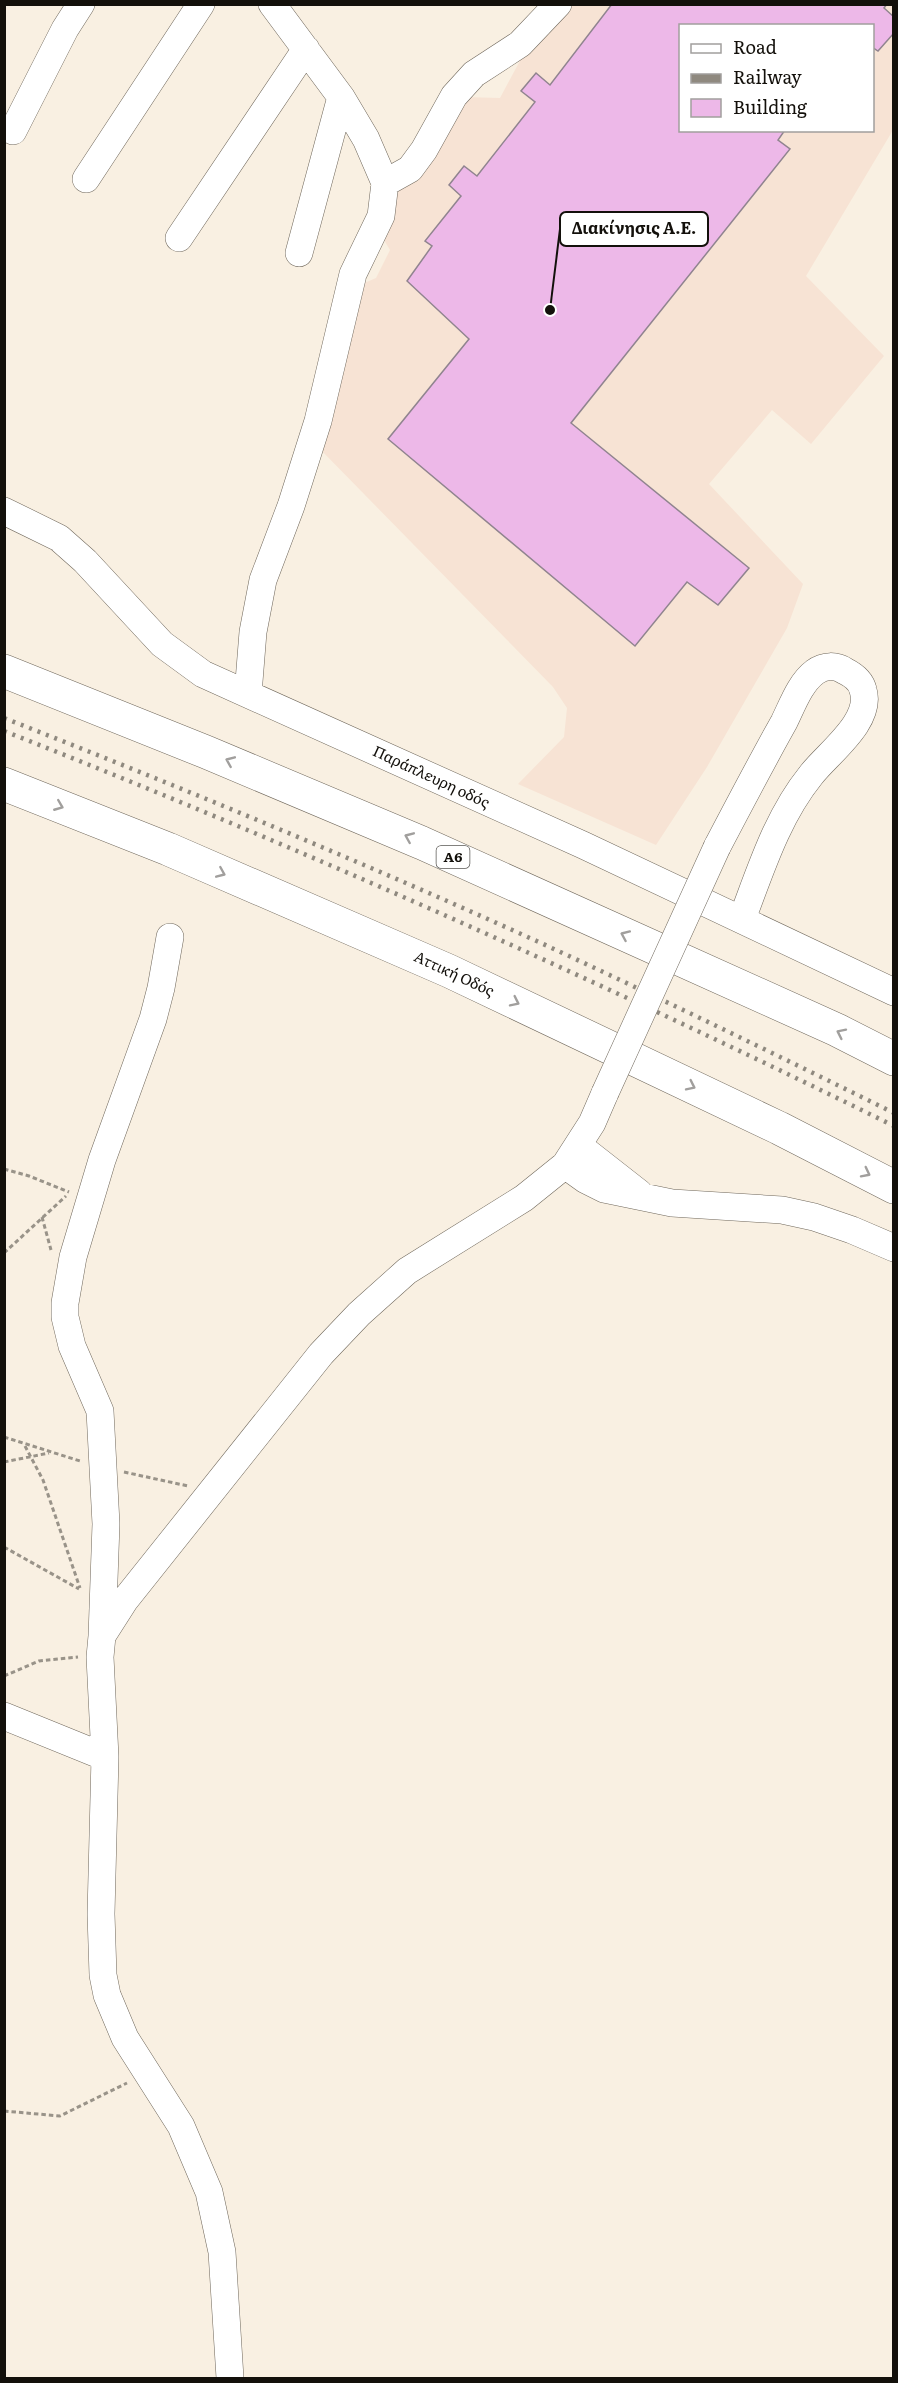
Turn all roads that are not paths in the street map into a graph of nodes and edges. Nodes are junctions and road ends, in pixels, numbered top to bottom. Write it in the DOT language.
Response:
graph roads {
  1 [pos="81,4"];
  2 [pos="201,4"];
  3 [pos="272,4"];
  4 [pos="558,4"];
  5 [pos="306,49"];
  6 [pos="341,97"];
  7 [pos="13,131"];
  8 [pos="86,178"];
  9 [pos="385,183"];
  10 [pos="179,237"];
  11 [pos="298,253"];
  12 [pos="4,512"];
  13 [pos="4,671"];
  14 [pos="248,694"];
  15 [pos="4,784"];
  16 [pos="742,919"];
  17 [pos="170,937"];
  18 [pos="894,992"];
  19 [pos="894,1059"];
  20 [pos="572,1155"];
  21 [pos="894,1187"];
  22 [pos="894,1248"];
  23 [pos="102,1636"];
  24 [pos="4,1716"];
  25 [pos="105,1757"];
  26 [pos="230,2379"];
  1 -- 7 [label="street"];
  2 -- 8 [label="street"];
  3 -- 5 [label="street"];
  4 -- 9 [label="street"];
  5 -- 6 [label="street"];
  5 -- 10 [label="street"];
  6 -- 9 [label="street"];
  6 -- 11 [label="street"];
  9 -- 14 [label="street"];
  12 -- 14 [label="street, Παράπλευρη οδός"];
  19 -- 13 [label="highway, Α6, one-way"];
  14 -- 16 [label="street, Παράπλευρη οδός"];
  15 -- 21 [label="highway, Αττική Οδός, one-way"];
  16 -- 18 [label="street, Παράπλευρη οδός"];
  16 -- 20 [label="street, bridge"];
  17 -- 23 [label="street"];
  20 -- 22 [label="street"];
  20 -- 23 [label="street"];
  23 -- 25 [label="street"];
  24 -- 25 [label="street"];
  25 -- 26 [label="street"];
}
